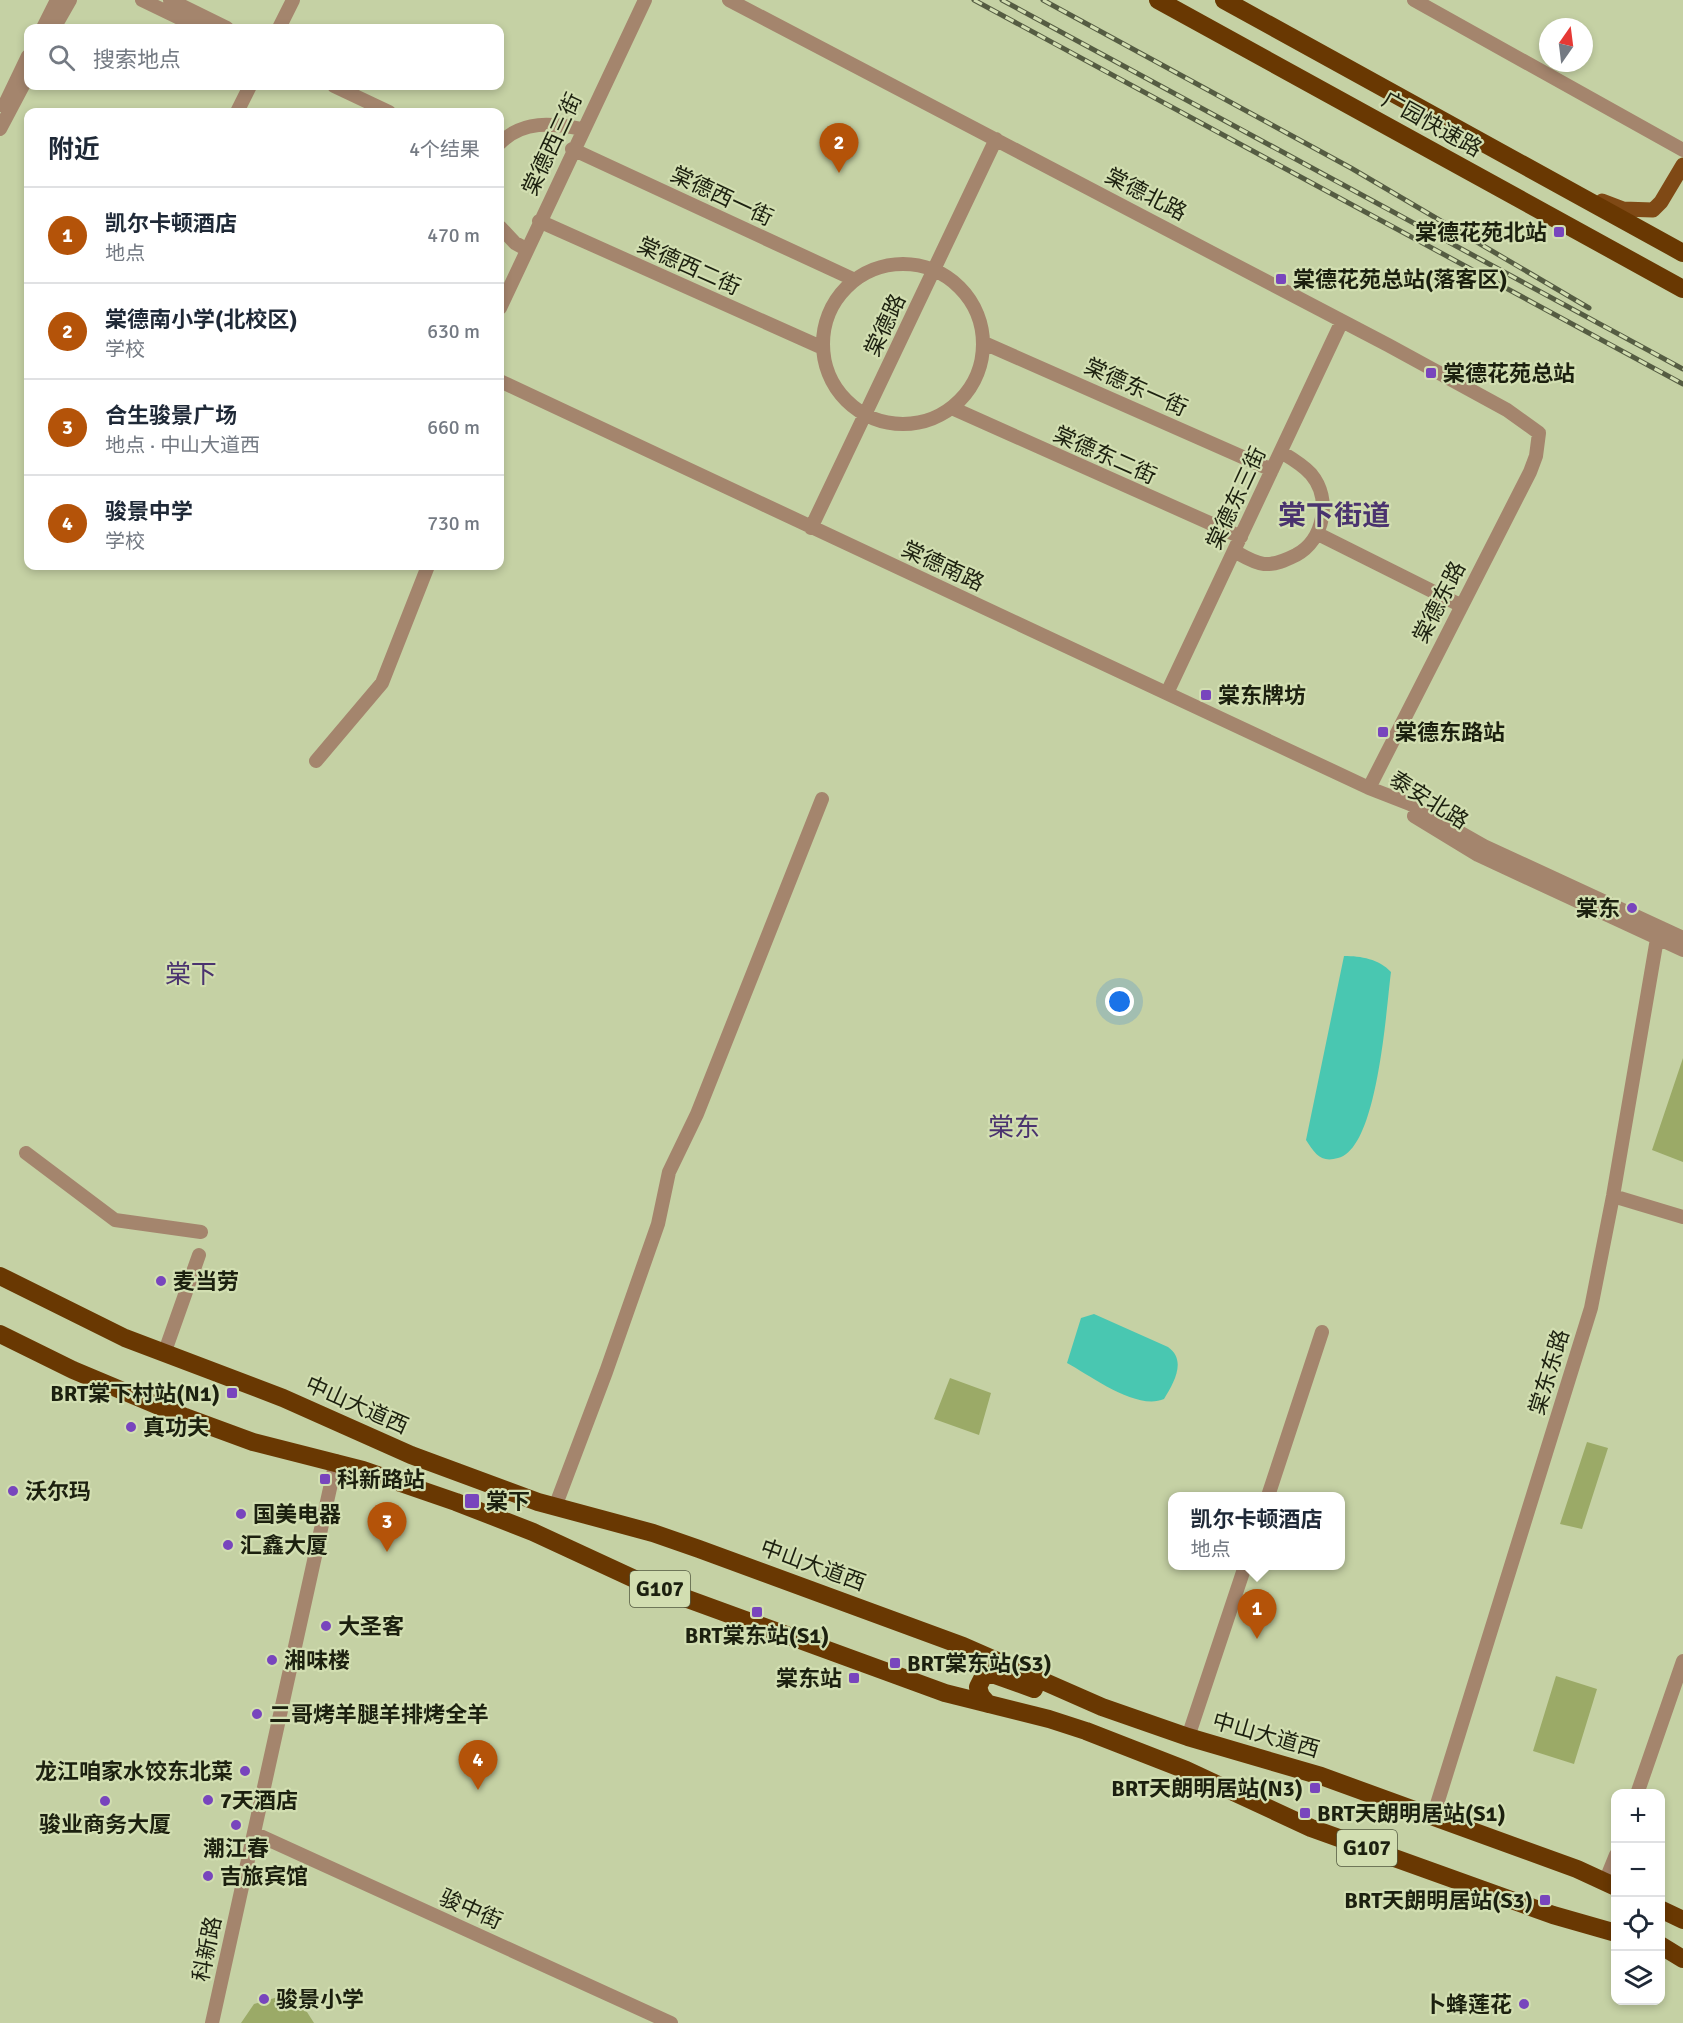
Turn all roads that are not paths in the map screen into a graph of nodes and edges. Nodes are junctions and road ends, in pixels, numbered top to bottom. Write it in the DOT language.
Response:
graph roads {
  1 [pos="57,0"];
  2 [pos="70,0"];
  3 [pos="142,0"];
  4 [pos="170,0"];
  5 [pos="293,0"];
  6 [pos="645,0"];
  7 [pos="729,0"];
  8 [pos="1158,0"];
  9 [pos="1224,0"];
  10 [pos="1414,0"];
  11 [pos="44,24"];
  12 [pos="56,24"];
  13 [pos="192,24"];
  14 [pos="219,24"];
  15 [pos="281,24"];
  16 [pos="24,65"];
  17 [pos="24,84"];
  18 [pos="248,90"];
  19 [pos="342,90"];
  20 [pos="0,105"];
  21 [pos="239,108"];
  22 [pos="380,108"];
  23 [pos="0,129"];
  24 [pos="582,129"];
  25 [pos="504,140"];
  26 [pos="996,140"];
  27 [pos="572,149"];
  28 [pos="1683,150"];
  29 [pos="1683,165"];
  30 [pos="1561,184"];
  31 [pos="539,221"];
  32 [pos="504,231"];
  33 [pos="526,249"];
  34 [pos="1683,253"];
  35 [pos="934,270"];
  36 [pos="855,280"];
  37 [pos="1683,289"];
  38 [pos="504,299"];
  39 [pos="1342,321"];
  40 [pos="984,343"];
  41 [pos="823,348"];
  42 [pos="504,383"];
  43 [pos="952,408"];
  44 [pos="865,415"];
  45 [pos="1539,433"];
  46 [pos="1281,452"];
  47 [pos="1272,471"];
  48 [pos="811,528"];
  49 [pos="1318,534"];
  50 [pos="1241,537"];
  51 [pos="1234,551"];
  52 [pos="426,570"];
  53 [pos="1460,605"];
  54 [pos="1167,693"];
  55 [pos="316,761"];
  56 [pos="1369,788"];
  57 [pos="822,799"];
  58 [pos="1658,933"];
  59 [pos="1683,938"];
  60 [pos="1683,950"];
  61 [pos="26,1153"];
  62 [pos="1613,1196"];
  63 [pos="1683,1216"];
  64 [pos="201,1232"];
  65 [pos="199,1255"];
  66 [pos="0,1276"];
  67 [pos="1323,1332"];
  68 [pos="0,1334"];
  69 [pos="165,1354"];
  70 [pos="336,1461"];
  71 [pos="1270,1492"];
  72 [pos="555,1507"];
  73 [pos="1244,1570"];
  74 [pos="1683,1661"];
  75 [pos="1074,1697"];
  76 [pos="988,1704"];
  77 [pos="1188,1737"];
  78 [pos="1639,1789"];
  79 [pos="1433,1817"];
  80 [pos="254,1833"];
  81 [pos="1610,1884"];
  82 [pos="1665,1910"];
  83 [pos="1665,1911"];
  84 [pos="1683,1915"];
  85 [pos="1683,1920"];
  86 [pos="1611,1932"];
  87 [pos="1665,1947"];
  88 [pos="1665,1948"];
  89 [pos="1683,1953"];
  90 [pos="1683,1959"];
  91 [pos="212,2023"];
  92 [pos="671,2023"];
  1 -- 11 [label="street"];
  2 -- 12 [label="street"];
  3 -- 13 [label="street"];
  4 -- 14 [label="street"];
  5 -- 15 [label="street"];
  6 -- 24 [label="street, 棠德西三街"];
  7 -- 26 [label="street, 棠德北路"];
  8 -- 37 [label="highway, 广园快速路"];
  9 -- 30 [label="highway, 广园快速路"];
  10 -- 28 [label="street"];
  16 -- 20 [label="street"];
  17 -- 23 [label="street"];
  18 -- 21 [label="street"];
  19 -- 22 [label="street"];
  24 -- 25 [label="street"];
  24 -- 27 [label="street, 棠德西三街"];
  26 -- 35 [label="street, 棠德路"];
  26 -- 39 [label="street, 棠德北路"];
  27 -- 31 [label="street, 棠德西三街"];
  27 -- 36 [label="street, 棠德西一街"];
  29 -- 30 [label="main road"];
  30 -- 34 [label="highway, 广园快速路"];
  31 -- 33 [label="street, 棠德西三街"];
  31 -- 41 [label="street, 棠德西二街"];
  32 -- 33 [label="street"];
  33 -- 38 [label="street, 棠德西三街"];
  35 -- 36 [label="street"];
  35 -- 40 [label="street"];
  35 -- 44 [label="street, 棠德路"];
  36 -- 41 [label="street"];
  39 -- 45 [label="street, 棠德北路"];
  39 -- 46 [label="street, 棠德东三街"];
  40 -- 43 [label="street"];
  40 -- 47 [label="street, 棠德东一街"];
  41 -- 44 [label="street"];
  42 -- 48 [label="street, 棠德南路"];
  43 -- 44 [label="street"];
  43 -- 50 [label="street, 棠德东二街"];
  44 -- 48 [label="street, 棠德路"];
  45 -- 53 [label="street, 棠德东路"];
  46 -- 47 [label="street, 棠德东三街"];
  46 -- 49 [label="street"];
  47 -- 50 [label="street, 棠德东三街"];
  48 -- 54 [label="street, 棠德南路"];
  49 -- 51 [label="street"];
  49 -- 53 [label="street"];
  50 -- 51 [label="street, 棠德东三街"];
  51 -- 54 [label="street, 棠德东三街"];
  52 -- 55 [label="street"];
  53 -- 56 [label="street, 棠德东路"];
  54 -- 56 [label="street, 棠德南路"];
  56 -- 58 [label="street, 泰安北路"];
  57 -- 72 [label="street"];
  58 -- 59 [label="street, 泰安北路"];
  58 -- 60 [label="street, 泰安北路"];
  58 -- 62 [label="street, 棠东东路"];
  61 -- 64 [label="street"];
  62 -- 63 [label="street"];
  62 -- 79 [label="street, 棠东东路"];
  65 -- 69 [label="street"];
  66 -- 69 [label="highway, 中山大道西 / G107"];
  67 -- 71 [label="street"];
  68 -- 70 [label="highway, G107"];
  69 -- 72 [label="highway, 中山大道西 / G107"];
  70 -- 76 [label="highway, G107"];
  70 -- 80 [label="street, 科新路"];
  72 -- 75 [label="highway, 中山大道西 / G107"];
  73 -- 77 [label="street"];
  74 -- 78 [label="street"];
  75 -- 76 [label="highway"];
  75 -- 77 [label="highway, 中山大道西 / G107"];
  76 -- 86 [label="highway, G107"];
  77 -- 79 [label="highway, 中山大道西 / G107"];
  79 -- 81 [label="highway, 中山大道西 / G107"];
  80 -- 91 [label="street, 科新路"];
  80 -- 92 [label="street, 骏中街"];
  82 -- 84 [label="highway"];
  83 -- 85 [label="highway"];
  87 -- 89 [label="highway"];
  88 -- 90 [label="highway"];
}
